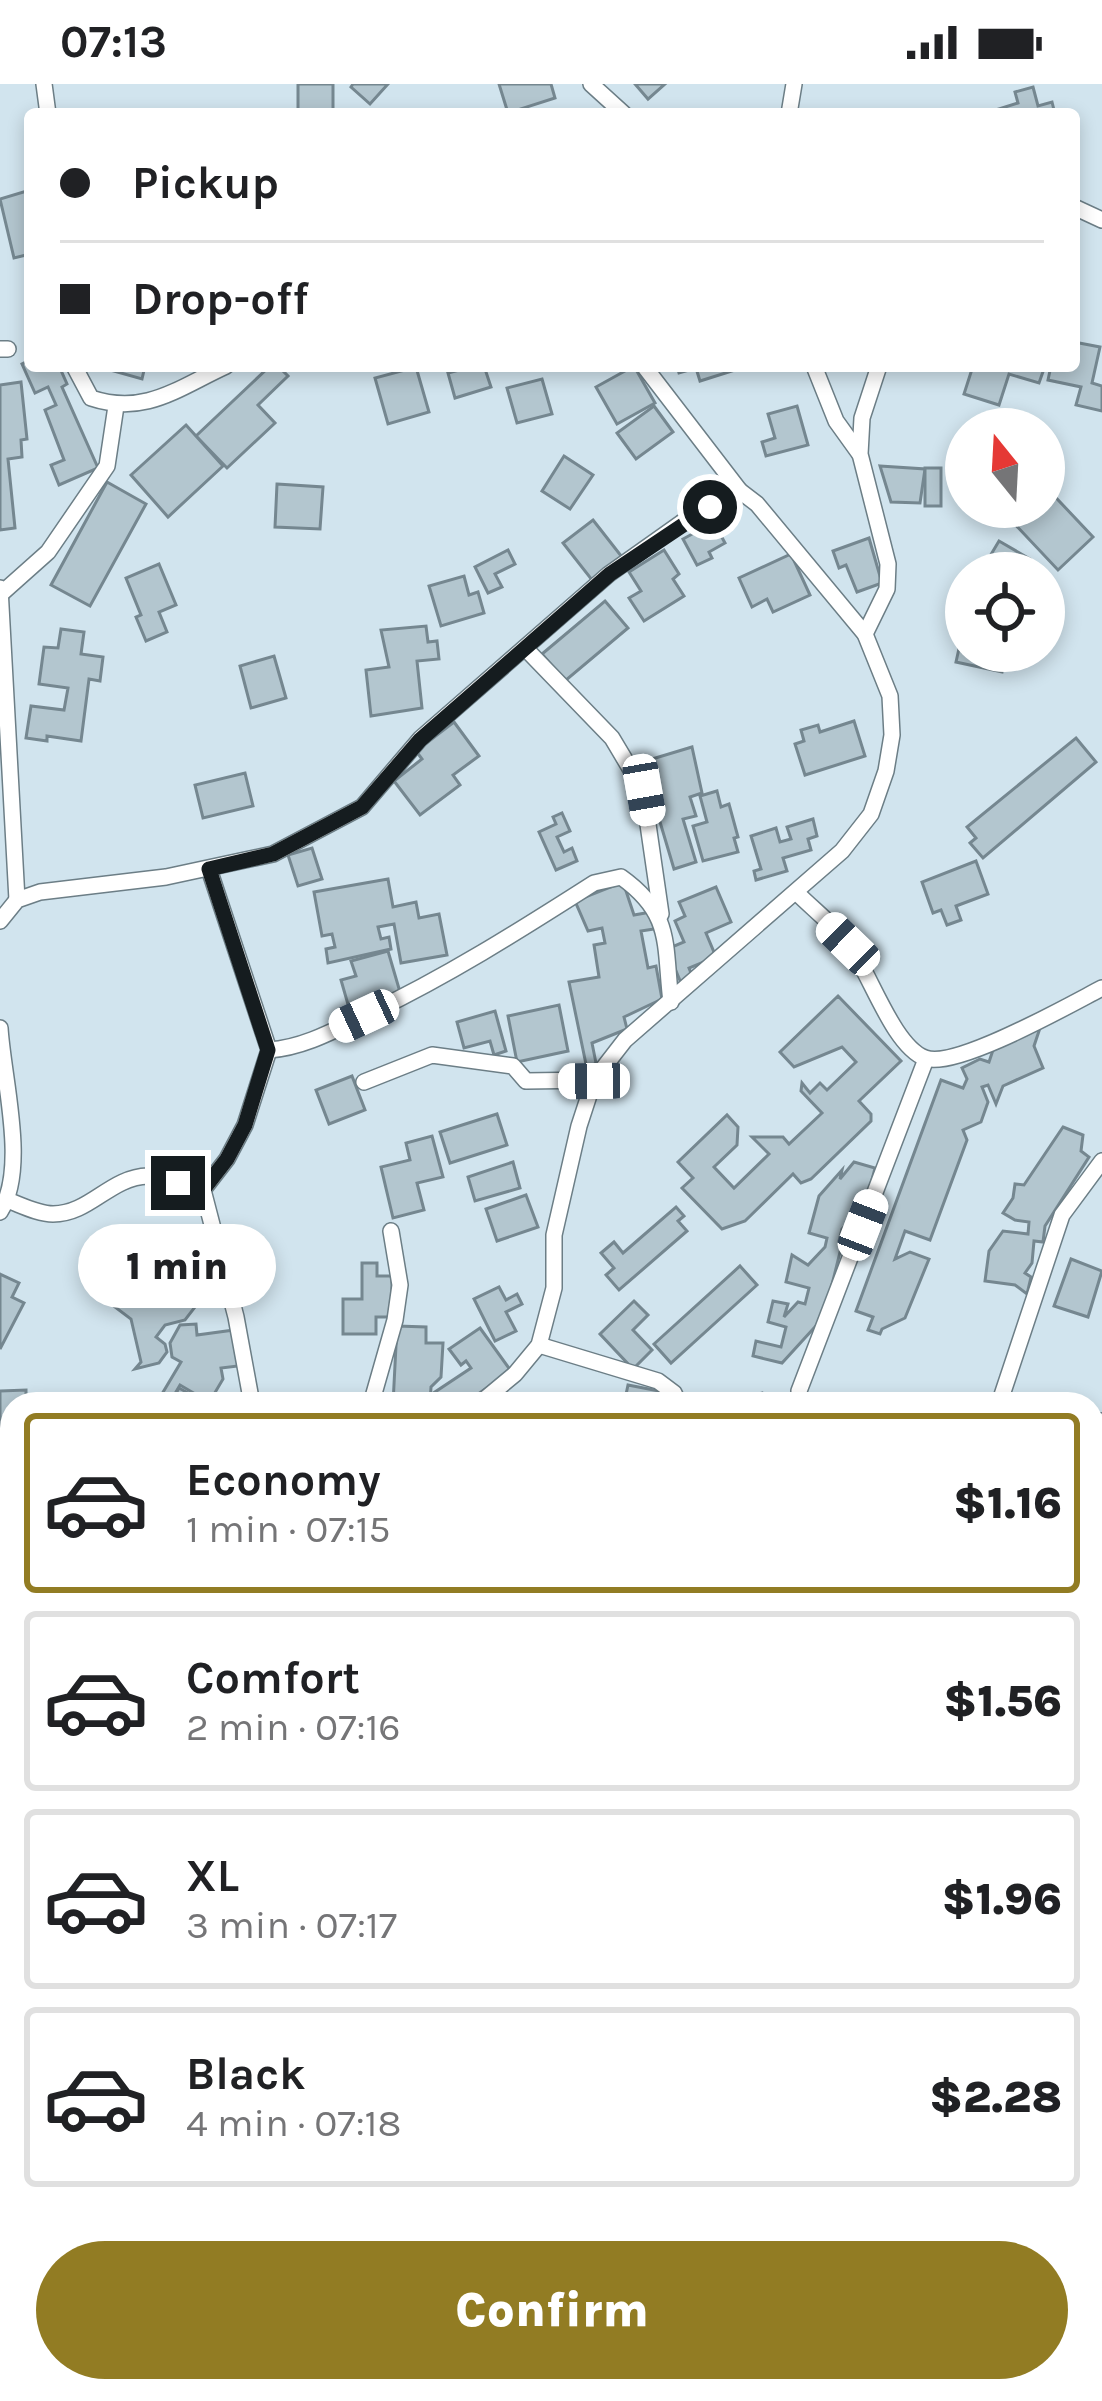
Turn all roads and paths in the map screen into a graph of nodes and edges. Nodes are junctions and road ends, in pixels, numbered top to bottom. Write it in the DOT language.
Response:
graph roads {
  1 [pos="591,84"];
  2 [pos="617,108"];
  3 [pos="77,372"];
  4 [pos="212,372"];
  5 [pos="649,372"];
  6 [pos="816,372"];
  7 [pos="878,372"];
  8 [pos="116,406"];
  9 [pos="860,454"];
  10 [pos="740,491"];
  11 [pos="1,590"];
  12 [pos="865,634"];
  13 [pos="525,647"];
  14 [pos="209,869"];
  15 [pos="796,893"];
  16 [pos="17,900"];
  17 [pos="661,917"];
  18 [pos="0,921"];
  19 [pos="1102,988"];
  20 [pos="671,1002"];
  21 [pos="0,1028"];
  22 [pos="268,1050"];
  23 [pos="1,1058"];
  24 [pos="926,1059"];
  25 [pos="594,1081"];
  26 [pos="364,1082"];
  27 [pos="1102,1161"];
  28 [pos="203,1190"];
  29 [pos="4,1206"];
  30 [pos="392,1231"];
  31 [pos="538,1345"];
  32 [pos="800,1391"];
  33 [pos="250,1392"];
  34 [pos="374,1392"];
  35 [pos="493,1392"];
  36 [pos="673,1392"];
  37 [pos="1003,1392"];
  1 -- 2 [label="street"];
  3 -- 8 [label="street"];
  4 -- 8 [label="street"];
  5 -- 10 [label="street"];
  6 -- 9 [label="street"];
  7 -- 9 [label="street"];
  8 -- 11 [label="street"];
  9 -- 12 [label="street"];
  10 -- 12 [label="street"];
  10 -- 13 [label="street"];
  11 -- 16 [label="street"];
  12 -- 15 [label="street"];
  13 -- 14 [label="street"];
  13 -- 17 [label="street"];
  14 -- 16 [label="street"];
  14 -- 22 [label="street"];
  15 -- 20 [label="street"];
  15 -- 24 [label="street"];
  16 -- 18 [label="street"];
  17 -- 20 [label="street"];
  17 -- 22 [label="street"];
  19 -- 24 [label="street"];
  20 -- 25 [label="street"];
  21 -- 23 [label="street"];
  22 -- 28 [label="street"];
  23 -- 29 [label="street"];
  24 -- 32 [label="street"];
  25 -- 26 [label="street"];
  25 -- 31 [label="street"];
  27 -- 37 [label="street"];
  28 -- 29 [label="street"];
  28 -- 33 [label="street"];
  30 -- 34 [label="street"];
  31 -- 35 [label="street"];
  31 -- 36 [label="street"];
}
